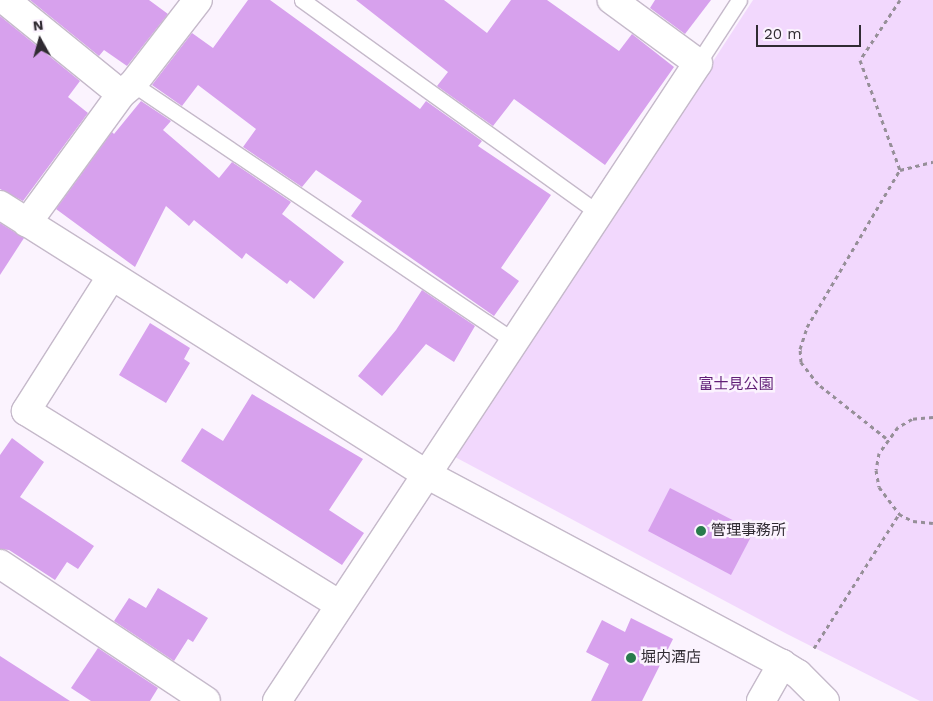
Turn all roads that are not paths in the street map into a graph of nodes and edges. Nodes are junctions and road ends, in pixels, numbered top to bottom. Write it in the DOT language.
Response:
graph roads {
  1 [pos="5,0"];
  2 [pos="198,0"];
  3 [pos="302,0"];
  4 [pos="612,0"];
  5 [pos="739,0"];
  6 [pos="698,62"];
  7 [pos="127,89"];
  8 [pos="0,205"];
  9 [pos="598,214"];
  10 [pos="27,223"];
  11 [pos="111,277"];
  12 [pos="514,341"];
  13 [pos="426,474"];
  14 [pos="0,564"];
  15 [pos="340,605"];
  16 [pos="790,669"];
  17 [pos="206,701"];
  18 [pos="277,701"];
  19 [pos="761,701"];
  20 [pos="825,701"];
  1 -- 7 [label="street"];
  2 -- 7 [label="street"];
  3 -- 9 [label="lane"];
  4 -- 6 [label="street"];
  5 -- 6 [label="lane"];
  6 -- 9 [label="street"];
  7 -- 10 [label="street"];
  7 -- 12 [label="lane"];
  8 -- 10 [label="street"];
  9 -- 12 [label="street"];
  10 -- 11 [label="street"];
  11 -- 13 [label="street"];
  11 -- 15 [label="street"];
  12 -- 13 [label="street"];
  13 -- 15 [label="street"];
  13 -- 16 [label="street"];
  14 -- 17 [label="street"];
  15 -- 18 [label="street"];
  16 -- 19 [label="street"];
  16 -- 20 [label="street"];
}
